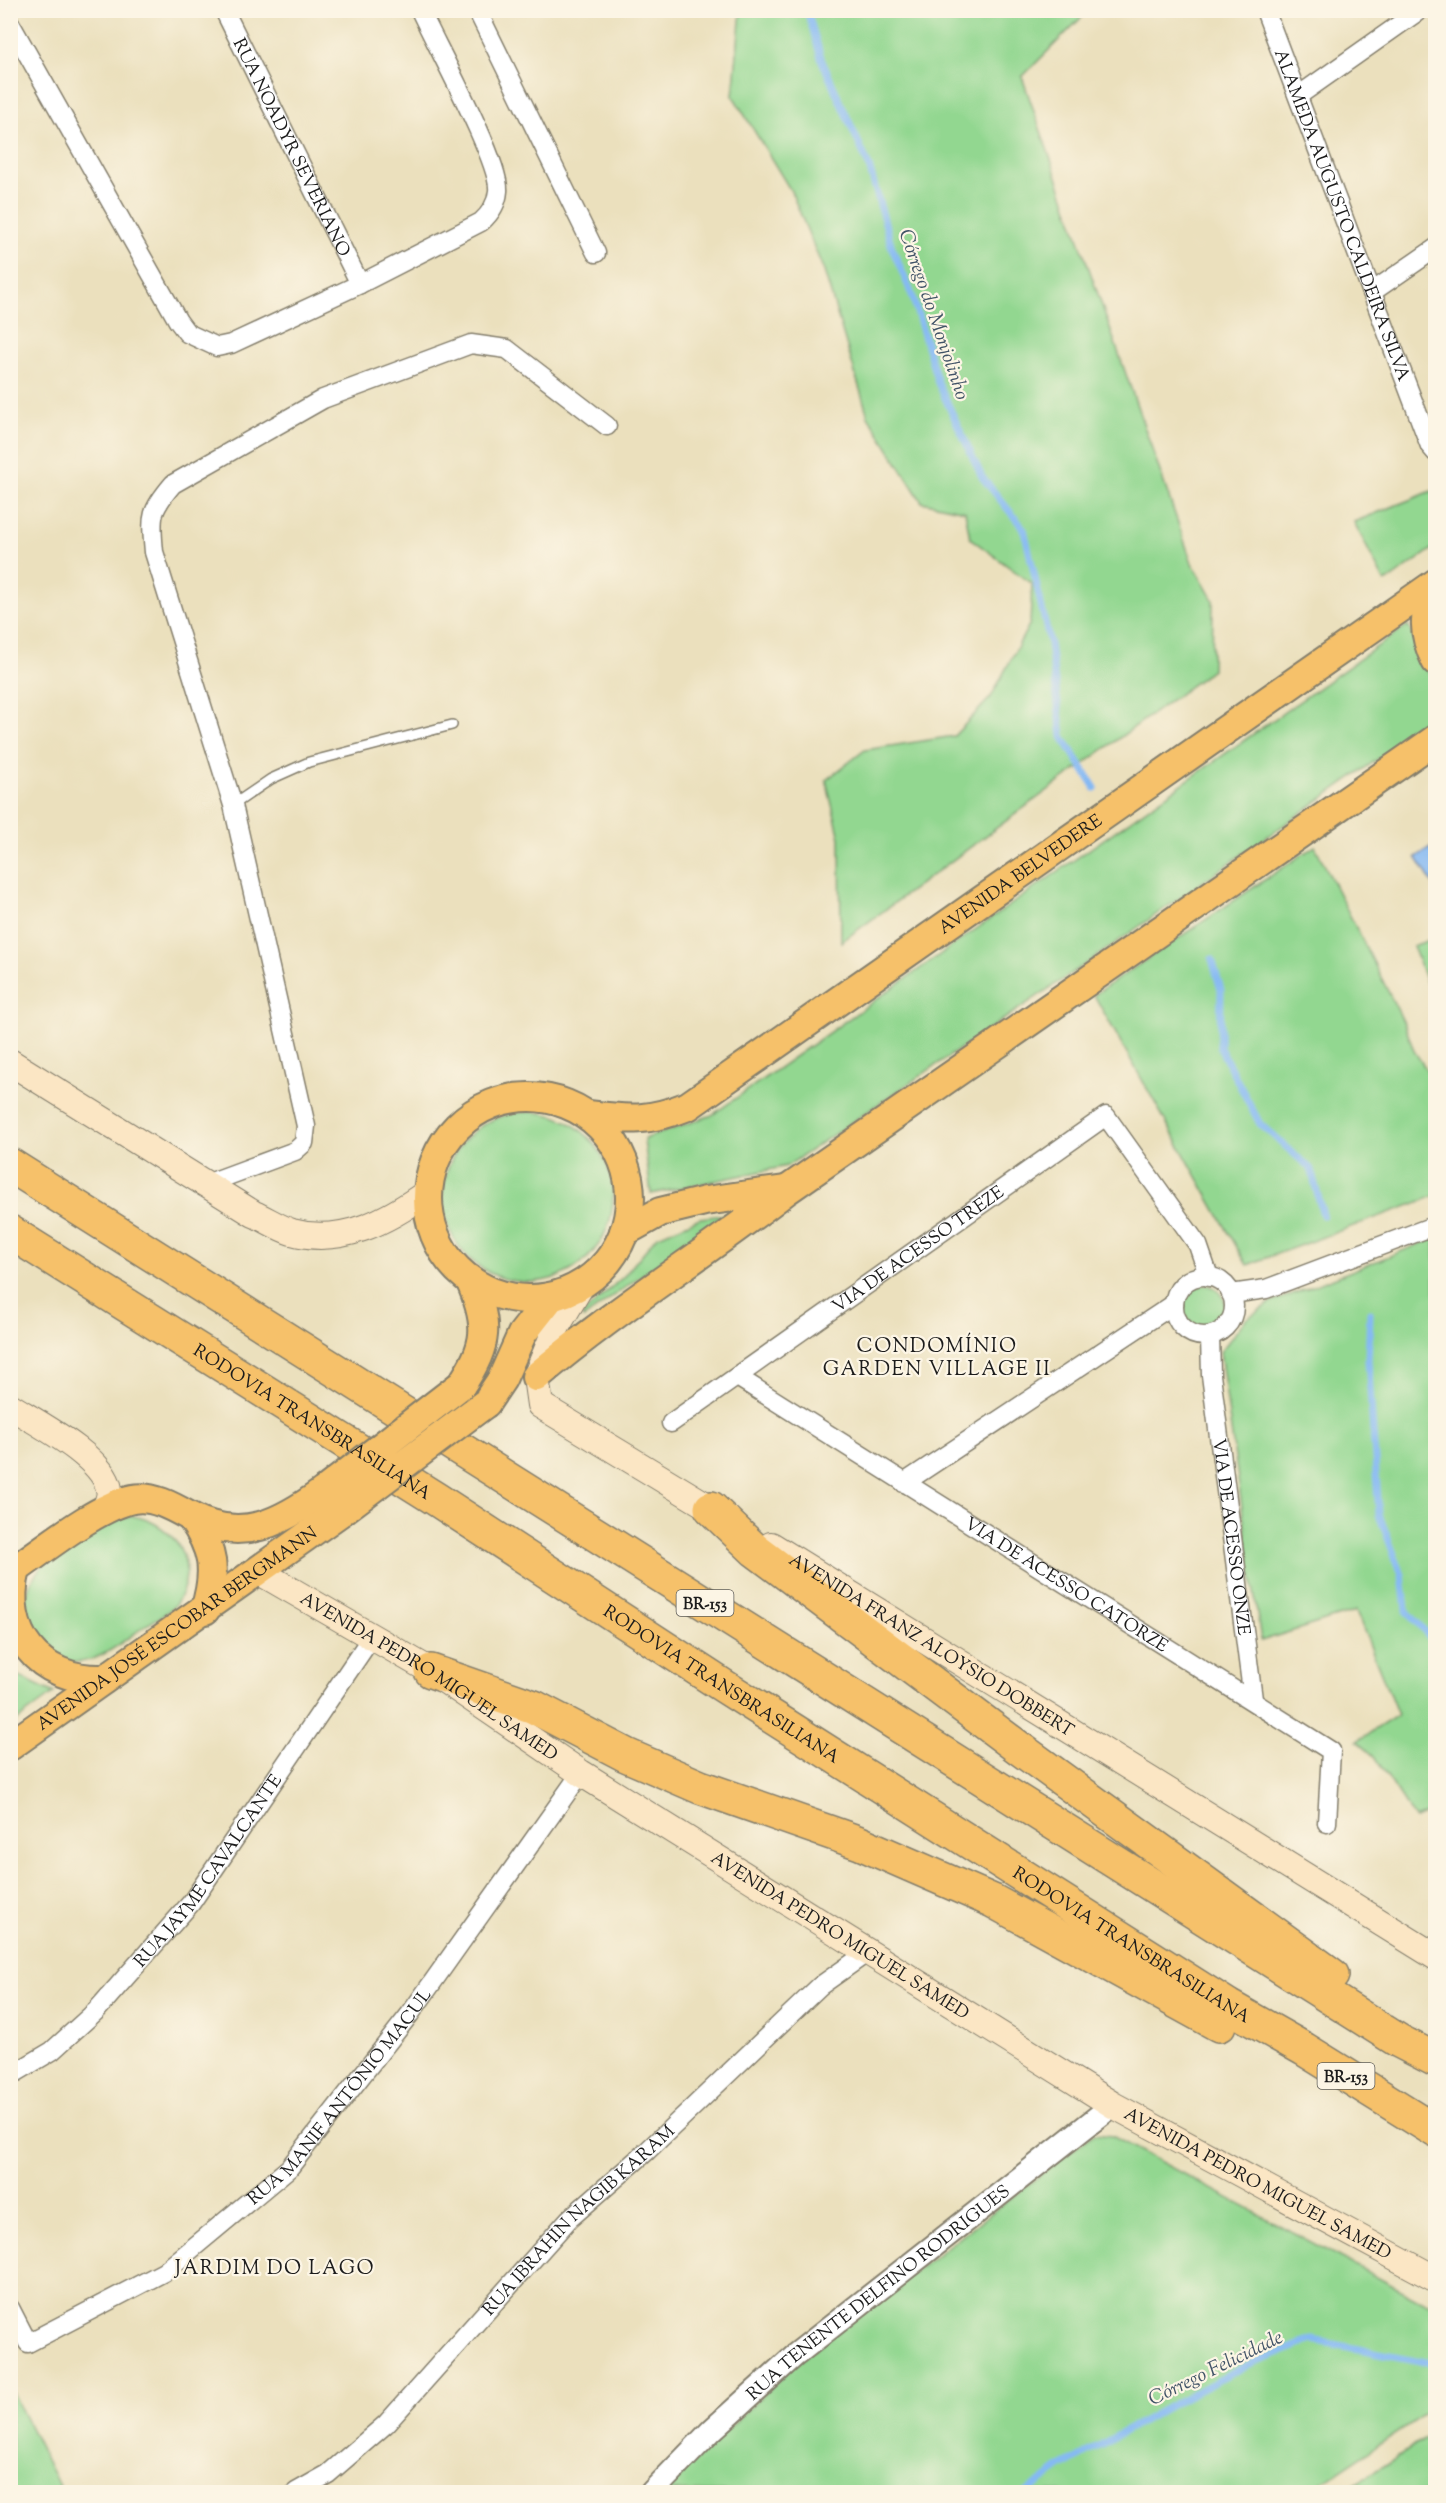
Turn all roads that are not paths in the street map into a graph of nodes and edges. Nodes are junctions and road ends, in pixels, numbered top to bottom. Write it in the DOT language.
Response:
graph roads {
  1 [pos="224,10"];
  2 [pos="420,10"];
  3 [pos="477,10"];
  4 [pos="1265,10"];
  5 [pos="1420,10"];
  6 [pos="10,23"];
  7 [pos="1298,96"];
  8 [pos="1436,248"];
  9 [pos="596,253"];
  10 [pos="360,284"];
  11 [pos="1372,292"];
  12 [pos="607,426"];
  13 [pos="1436,453"];
  14 [pos="1436,584"];
  15 [pos="1436,662"];
  16 [pos="452,725"];
  17 [pos="1436,739"];
  18 [pos="233,806"];
  19 [pos="10,1062"];
  20 [pos="588,1114"];
  21 [pos="10,1165"];
  22 [pos="206,1184"];
  23 [pos="787,1190"];
  24 [pos="429,1191"];
  25 [pos="1436,1225"];
  26 [pos="10,1232"];
  27 [pos="624,1232"];
  28 [pos="1200,1278"];
  29 [pos="470,1280"];
  30 [pos="582,1284"];
  31 [pos="1266,1289"];
  32 [pos="1231,1294"];
  33 [pos="551,1297"];
  34 [pos="1176,1312"];
  35 [pos="1233,1312"];
  36 [pos="1202,1335"];
  37 [pos="536,1377"];
  38 [pos="739,1378"];
  39 [pos="10,1406"];
  40 [pos="671,1423"];
  41 [pos="904,1483"];
  42 [pos="333,1501"];
  43 [pos="711,1508"];
  44 [pos="104,1511"];
  45 [pos="191,1517"];
  46 [pos="13,1571"];
  47 [pos="258,1572"];
  48 [pos="205,1610"];
  49 [pos="373,1635"];
  50 [pos="431,1671"];
  51 [pos="104,1679"];
  52 [pos="1253,1700"];
  53 [pos="10,1746"];
  54 [pos="580,1773"];
  55 [pos="1327,1823"];
  56 [pos="868,1952"];
  57 [pos="1436,1957"];
  58 [pos="1399,2041"];
  59 [pos="1436,2060"];
  60 [pos="10,2076"];
  61 [pos="1389,2102"];
  62 [pos="1113,2105"];
  63 [pos="1436,2131"];
  64 [pos="1436,2279"];
  65 [pos="10,2308"];
  66 [pos="296,2493"];
  67 [pos="652,2493"];
  1 -- 10 [label="street, RUA NOADYR SEVERIANO"];
  2 -- 10 [label="street"];
  3 -- 9 [label="street"];
  4 -- 7 [label="street, ALAMEDA AUGUSTO CALDEIRA SILVA"];
  5 -- 7 [label="street"];
  6 -- 10 [label="street"];
  7 -- 11 [label="street, ALAMEDA AUGUSTO CALDEIRA SILVA"];
  8 -- 11 [label="street"];
  11 -- 13 [label="street, ALAMEDA AUGUSTO CALDEIRA SILVA"];
  12 -- 18 [label="street"];
  14 -- 15 [label="main road"];
  14 -- 20 [label="main road, AVENIDA BELVEDERE"];
  16 -- 18 [label="lane"];
  17 -- 23 [label="main road"];
  18 -- 22 [label="street"];
  19 -- 22 [label="main road"];
  20 -- 24 [label="main road"];
  20 -- 27 [label="main road"];
  21 -- 58 [label="highway, BR-153"];
  22 -- 24 [label="main road"];
  23 -- 27 [label="main road"];
  23 -- 37 [label="main road"];
  24 -- 29 [label="main road"];
  25 -- 31 [label="street"];
  26 -- 61 [label="highway, RODOVIA TRANSBRASILIANA / BR-153"];
  27 -- 30 [label="main road"];
  28 -- 32 [label="street"];
  28 -- 34 [label="street"];
  28 -- 38 [label="street, VIA DE ACESSO TREZE"];
  29 -- 33 [label="main road"];
  29 -- 42 [label="main road, bridge"];
  30 -- 33 [label="main road"];
  30 -- 37 [label="main road"];
  31 -- 32 [label="street"];
  31 -- 35 [label="street"];
  32 -- 35 [label="street"];
  33 -- 42 [label="main road, bridge"];
  34 -- 36 [label="street"];
  34 -- 41 [label="street"];
  35 -- 36 [label="street"];
  36 -- 52 [label="street, VIA DE ACESSO ONZE"];
  37 -- 43 [label="main road, AVENIDA FRANZ ALOYSIO DOBBERT"];
  38 -- 40 [label="street, VIA DE ACESSO TREZE"];
  38 -- 41 [label="street, VIA DE ACESSO CATORZE"];
  39 -- 44 [label="main road"];
  41 -- 52 [label="street, VIA DE ACESSO CATORZE"];
  42 -- 45 [label="main road, AVENIDA JOSÉ ESCOBAR BERGMANN"];
  42 -- 47 [label="main road, AVENIDA JOSÉ ESCOBAR BERGMANN"];
  43 -- 57 [label="main road, AVENIDA FRANZ ALOYSIO DOBBERT"];
  43 -- 58 [label="highway"];
  44 -- 45 [label="main road, AVENIDA JOSÉ ESCOBAR BERGMANN"];
  44 -- 46 [label="main road, AVENIDA JOSÉ ESCOBAR BERGMANN"];
  45 -- 48 [label="main road"];
  46 -- 51 [label="main road"];
  47 -- 48 [label="main road, AVENIDA JOSÉ ESCOBAR BERGMANN"];
  47 -- 49 [label="main road, AVENIDA PEDRO MIGUEL SAMED"];
  48 -- 51 [label="main road, AVENIDA JOSÉ ESCOBAR BERGMANN"];
  49 -- 50 [label="main road, AVENIDA PEDRO MIGUEL SAMED"];
  49 -- 60 [label="street, RUA JAYME CAVALCANTE"];
  50 -- 54 [label="main road, AVENIDA PEDRO MIGUEL SAMED"];
  50 -- 61 [label="highway"];
  51 -- 53 [label="main road, AVENIDA JOSÉ ESCOBAR BERGMANN"];
  52 -- 55 [label="street, VIA DE ACESSO CATORZE"];
  54 -- 56 [label="main road, AVENIDA PEDRO MIGUEL SAMED"];
  54 -- 65 [label="street, RUA MANIF ANTÔNIO MACUL"];
  56 -- 62 [label="main road, AVENIDA PEDRO MIGUEL SAMED"];
  56 -- 66 [label="street, RUA IBRAHIN NAGIB KARAM"];
  58 -- 59 [label="highway, BR-153"];
  61 -- 63 [label="highway, RODOVIA TRANSBRASILIANA / BR-153"];
  62 -- 64 [label="main road, AVENIDA PEDRO MIGUEL SAMED"];
  62 -- 67 [label="street, RUA TENENTE DELFINO RODRIGUES"];
}
